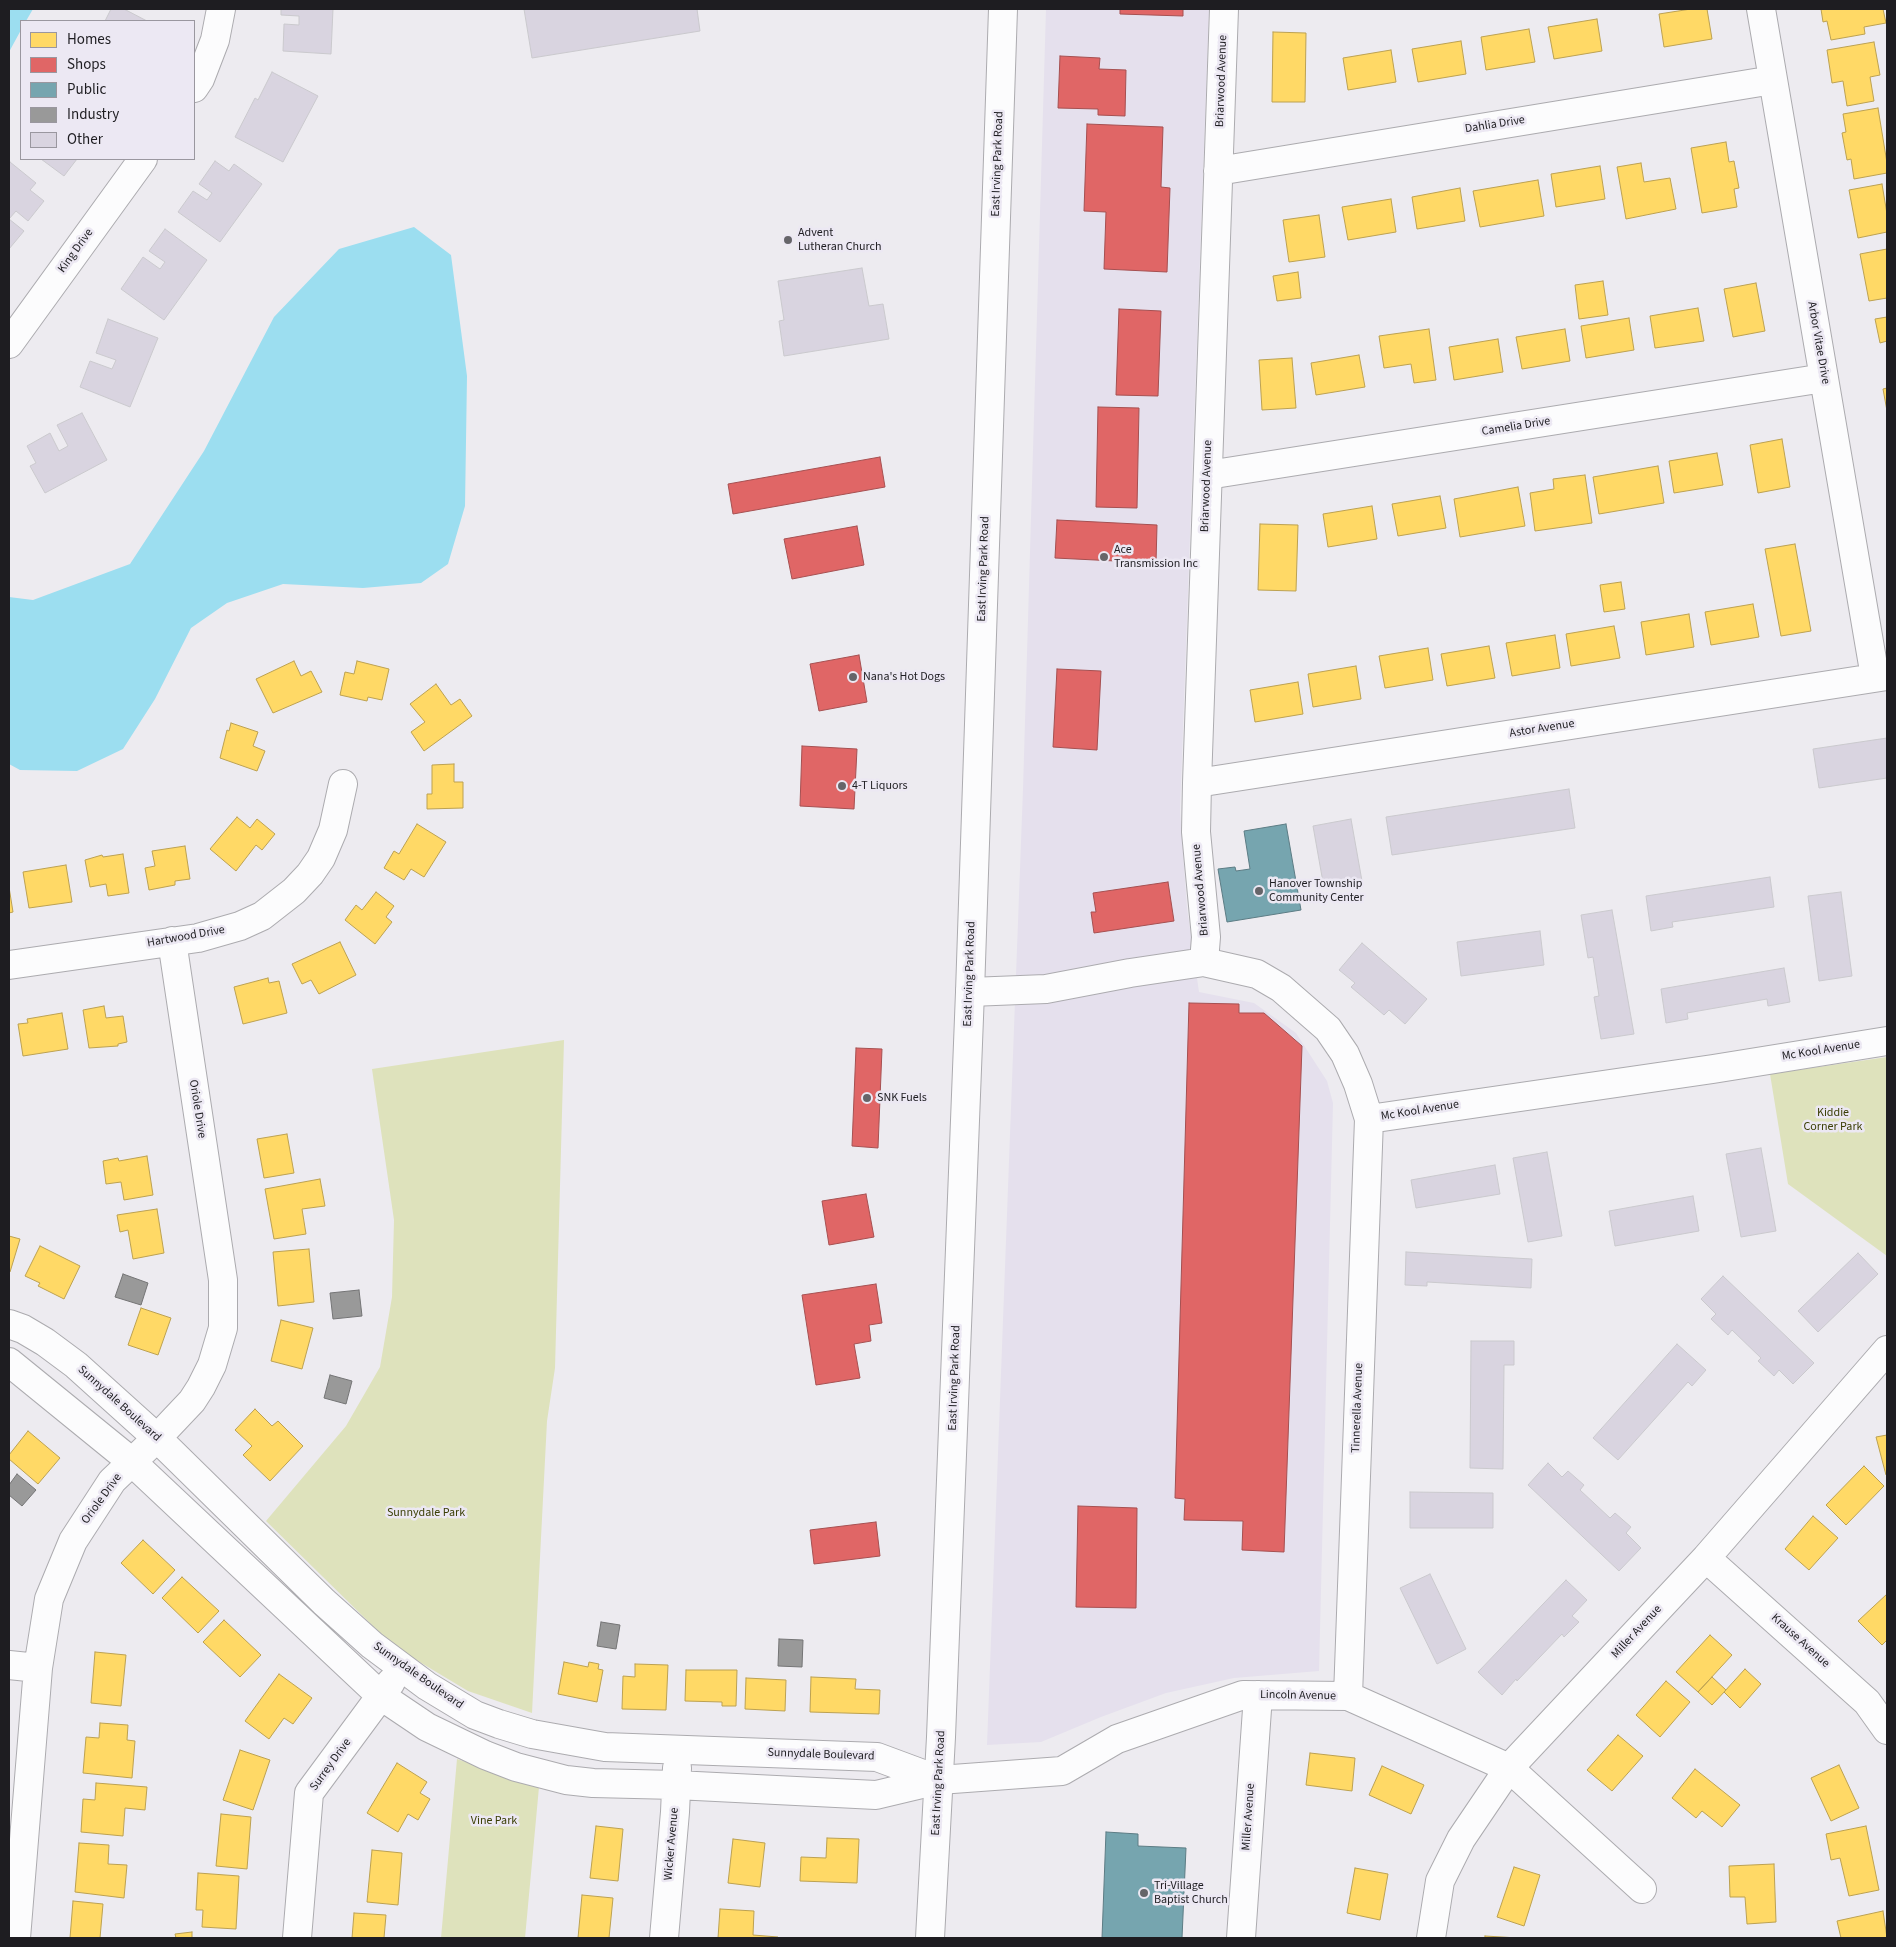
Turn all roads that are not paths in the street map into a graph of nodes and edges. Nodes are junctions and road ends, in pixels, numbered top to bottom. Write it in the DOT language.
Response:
graph roads {
  1 [pos="221,9"];
  2 [pos="1003,9"];
  3 [pos="1224,9"];
  4 [pos="1761,9"];
  5 [pos="1773,80"];
  6 [pos="195,86"];
  7 [pos="142,160"];
  8 [pos="1218,171"];
  9 [pos="9,344"];
  10 [pos="1824,378"];
  11 [pos="1208,476"];
  12 [pos="1881,676"];
  13 [pos="1197,783"];
  14 [pos="343,784"];
  15 [pos="172,941"];
  16 [pos="1204,962"];
  17 [pos="9,965"];
  18 [pos="970,992"];
  19 [pos="1887,1041"];
  20 [pos="1369,1119"];
  21 [pos="9,1324"];
  22 [pos="1887,1350"];
  23 [pos="9,1362"];
  24 [pos="157,1438"];
  25 [pos="132,1462"];
  26 [pos="1706,1558"];
  27 [pos="9,1665"];
  28 [pos="38,1668"];
  29 [pos="403,1668"];
  30 [pos="1258,1695"];
  31 [pos="381,1696"];
  32 [pos="1348,1696"];
  33 [pos="1887,1730"];
  34 [pos="678,1750"];
  35 [pos="1509,1768"];
  36 [pos="939,1780"];
  37 [pos="676,1785"];
  38 [pos="1642,1889"];
  39 [pos="16,1938"];
  40 [pos="297,1938"];
  41 [pos="664,1938"];
  42 [pos="930,1938"];
  43 [pos="1241,1938"];
  44 [pos="1431,1938"];
  1 -- 6 [label="street"];
  2 -- 18 [label="street, East Irving Park Road"];
  3 -- 8 [label="street, Briarwood Avenue"];
  4 -- 5 [label="street, Arbor Vitae Drive"];
  5 -- 8 [label="street, Dahlia Drive"];
  5 -- 10 [label="street, Arbor Vitae Drive"];
  7 -- 9 [label="street, King Drive"];
  8 -- 11 [label="street, Briarwood Avenue"];
  10 -- 11 [label="street, Camelia Drive"];
  10 -- 12 [label="street, Arbor Vitae Drive"];
  11 -- 13 [label="street, Briarwood Avenue"];
  12 -- 13 [label="street, Astor Avenue"];
  13 -- 16 [label="street, Briarwood Avenue"];
  14 -- 15 [label="street, Hartwood Drive"];
  15 -- 17 [label="street, Hartwood Drive"];
  15 -- 24 [label="street, Oriole Drive"];
  16 -- 18 [label="street, Mc Kool Avenue"];
  16 -- 20 [label="street, Mc Kool Avenue"];
  18 -- 36 [label="street, East Irving Park Road"];
  19 -- 20 [label="street, Mc Kool Avenue"];
  20 -- 32 [label="street, Tinnerella Avenue"];
  21 -- 24 [label="street, Sunnydale Boulevard"];
  22 -- 26 [label="street, Miller Avenue"];
  23 -- 25 [label="street"];
  24 -- 25 [label="street, Oriole Drive"];
  24 -- 29 [label="street, Sunnydale Boulevard"];
  25 -- 28 [label="street, Oriole Drive"];
  25 -- 31 [label="street"];
  26 -- 33 [label="street, Krause Avenue"];
  26 -- 35 [label="street, Miller Avenue"];
  27 -- 28 [label="street"];
  28 -- 39 [label="street, Oriole Drive"];
  29 -- 31 [label="street, Surrey Drive"];
  29 -- 34 [label="street, Sunnydale Boulevard"];
  30 -- 32 [label="street, Lincoln Avenue"];
  30 -- 36 [label="street, Lincoln Avenue"];
  30 -- 43 [label="street, Miller Avenue"];
  31 -- 37 [label="street"];
  31 -- 40 [label="street, Surrey Drive"];
  32 -- 35 [label="street, Lincoln Avenue"];
  34 -- 36 [label="street, Sunnydale Boulevard"];
  34 -- 37 [label="street, Wicker Avenue"];
  35 -- 38 [label="street, Lincoln Avenue"];
  35 -- 44 [label="street, Miller Avenue"];
  36 -- 37 [label="street"];
  36 -- 42 [label="street, East Irving Park Road"];
  37 -- 41 [label="street, Wicker Avenue"];
}
